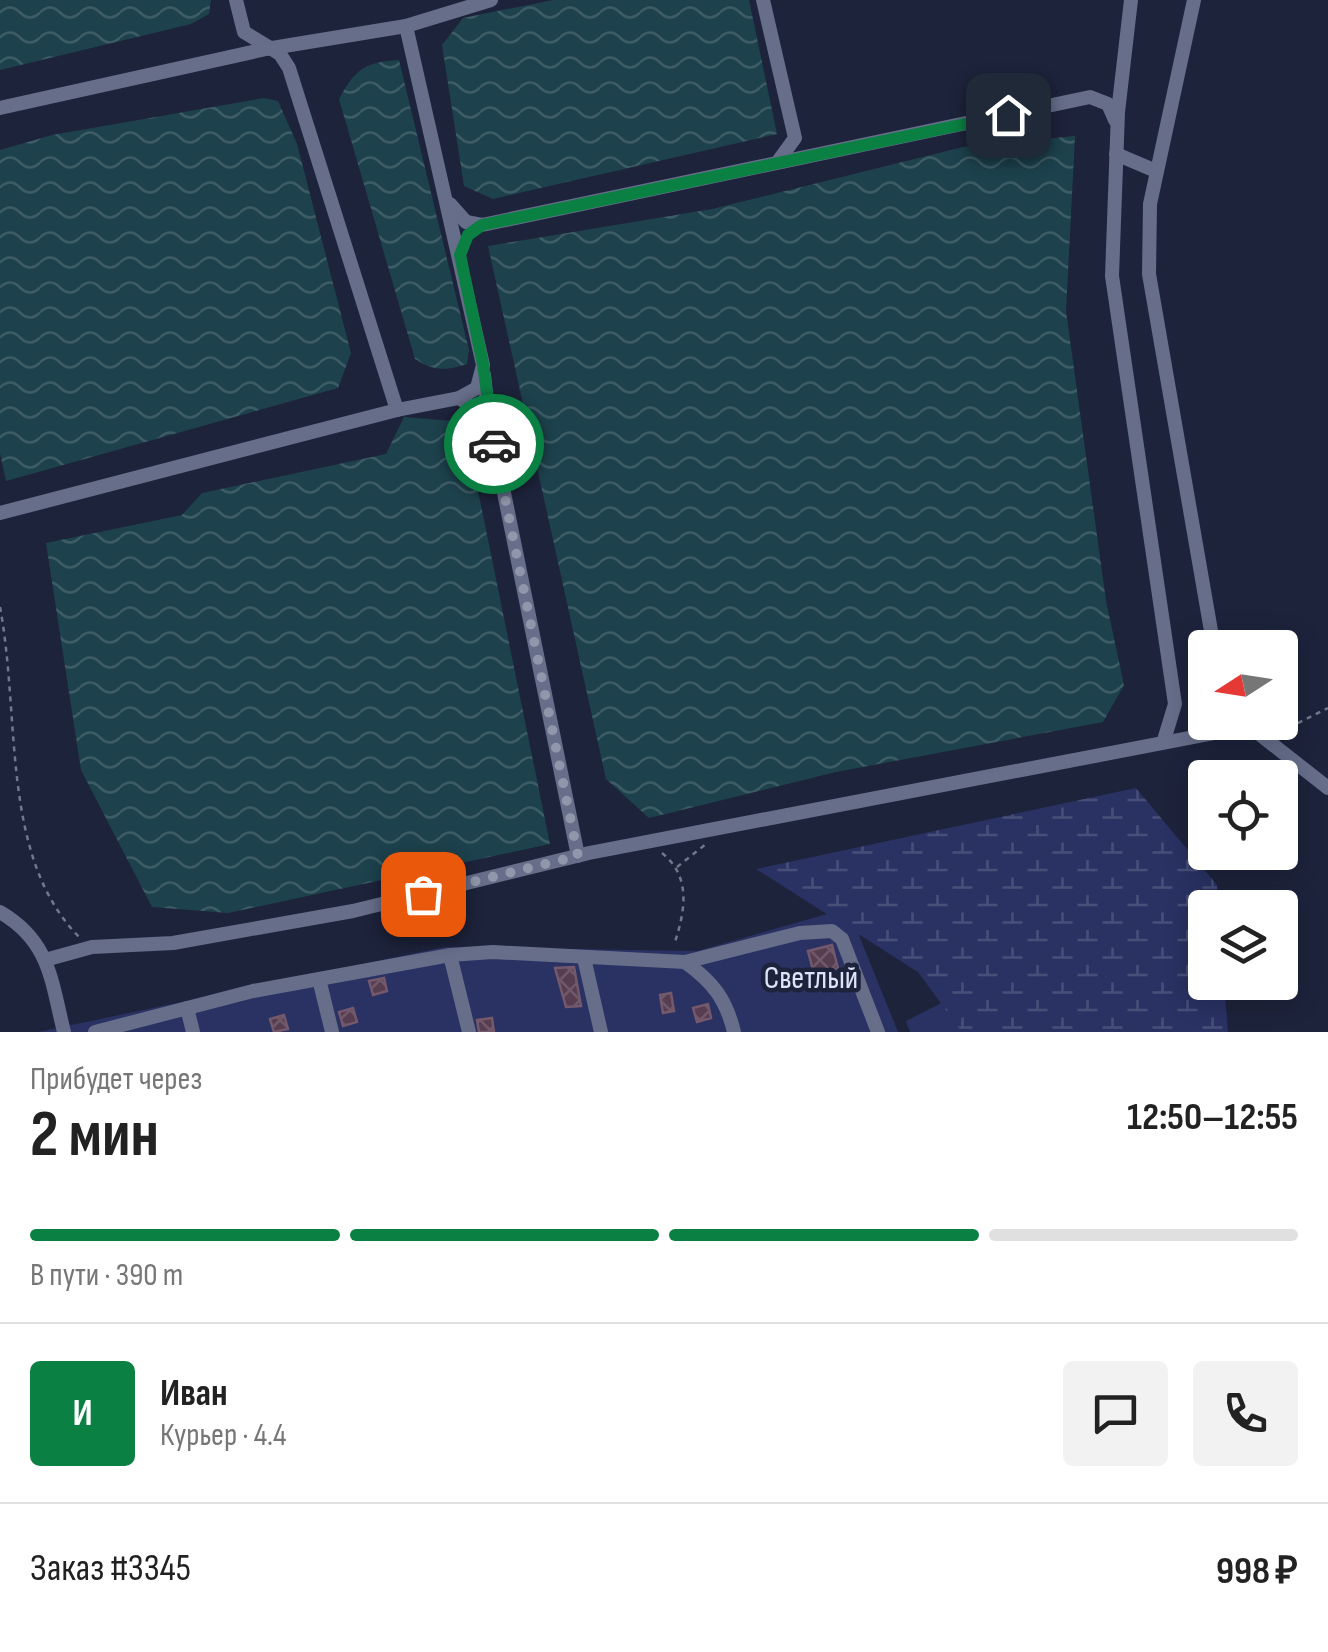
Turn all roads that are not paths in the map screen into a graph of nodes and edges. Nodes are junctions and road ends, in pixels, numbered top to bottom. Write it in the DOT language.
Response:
graph roads {
  1 [pos="236,0"];
  2 [pos="491,0"];
  3 [pos="763,0"];
  4 [pos="1131,0"];
  5 [pos="1194,0"];
  6 [pos="406,26"];
  7 [pos="266,49"];
  8 [pos="0,108"];
  9 [pos="1118,125"];
  10 [pos="795,138"];
  11 [pos="822,152"];
  12 [pos="1116,154"];
  13 [pos="778,161"];
  14 [pos="1156,170"];
  15 [pos="448,201"];
  16 [pos="482,225"];
  17 [pos="460,255"];
  18 [pos="483,364"];
  19 [pos="459,398"];
  20 [pos="397,410"];
  21 [pos="490,429"];
  22 [pos="0,514"];
  23 [pos="1211,630"];
  24 [pos="1188,736"];
  25 [pos="1164,740"];
  26 [pos="1266,740"];
  27 [pos="1328,788"];
  28 [pos="578,856"];
  29 [pos="0,912"];
  30 [pos="450,955"];
  31 [pos="584,958"];
  32 [pos="46,960"];
  33 [pos="685,962"];
  34 [pos="319,979"];
  35 [pos="187,1008"];
  36 [pos="64,1032"];
  37 [pos="95,1032"];
  38 [pos="193,1032"];
  39 [pos="332,1032"];
  40 [pos="468,1032"];
  41 [pos="601,1032"];
  42 [pos="734,1032"];
  43 [pos="878,1032"];
  1 -- 7 [label="street"];
  2 -- 6 [label="street"];
  3 -- 10 [label="street"];
  4 -- 9 [label="street"];
  5 -- 14 [label="street"];
  6 -- 7 [label="street"];
  6 -- 15 [label="street"];
  7 -- 8 [label="street"];
  7 -- 20 [label="street"];
  9 -- 11 [label="street"];
  9 -- 12 [label="street"];
  10 -- 11 [label="street"];
  10 -- 13 [label="street"];
  11 -- 13 [label="street"];
  12 -- 14 [label="street"];
  12 -- 25 [label="street"];
  13 -- 16 [label="street"];
  14 -- 23 [label="street"];
  15 -- 16 [label="street"];
  15 -- 17 [label="street"];
  16 -- 17 [label="street"];
  17 -- 18 [label="street"];
  18 -- 19 [label="street"];
  18 -- 21 [label="street"];
  19 -- 20 [label="street"];
  19 -- 21 [label="street"];
  20 -- 22 [label="street"];
  21 -- 28 [label="street"];
  24 -- 25 [label="street"];
  25 -- 28 [label="street"];
  26 -- 27 [label="street"];
  28 -- 32 [label="street"];
  29 -- 32 [label="street"];
  30 -- 31 [label="street"];
  30 -- 34 [label="street"];
  30 -- 40 [label="street"];
  31 -- 33 [label="street"];
  31 -- 41 [label="street"];
  32 -- 36 [label="street"];
  33 -- 42 [label="street"];
  33 -- 43 [label="street"];
  34 -- 35 [label="street"];
  34 -- 39 [label="street"];
  35 -- 37 [label="street"];
  35 -- 38 [label="street"];
}
